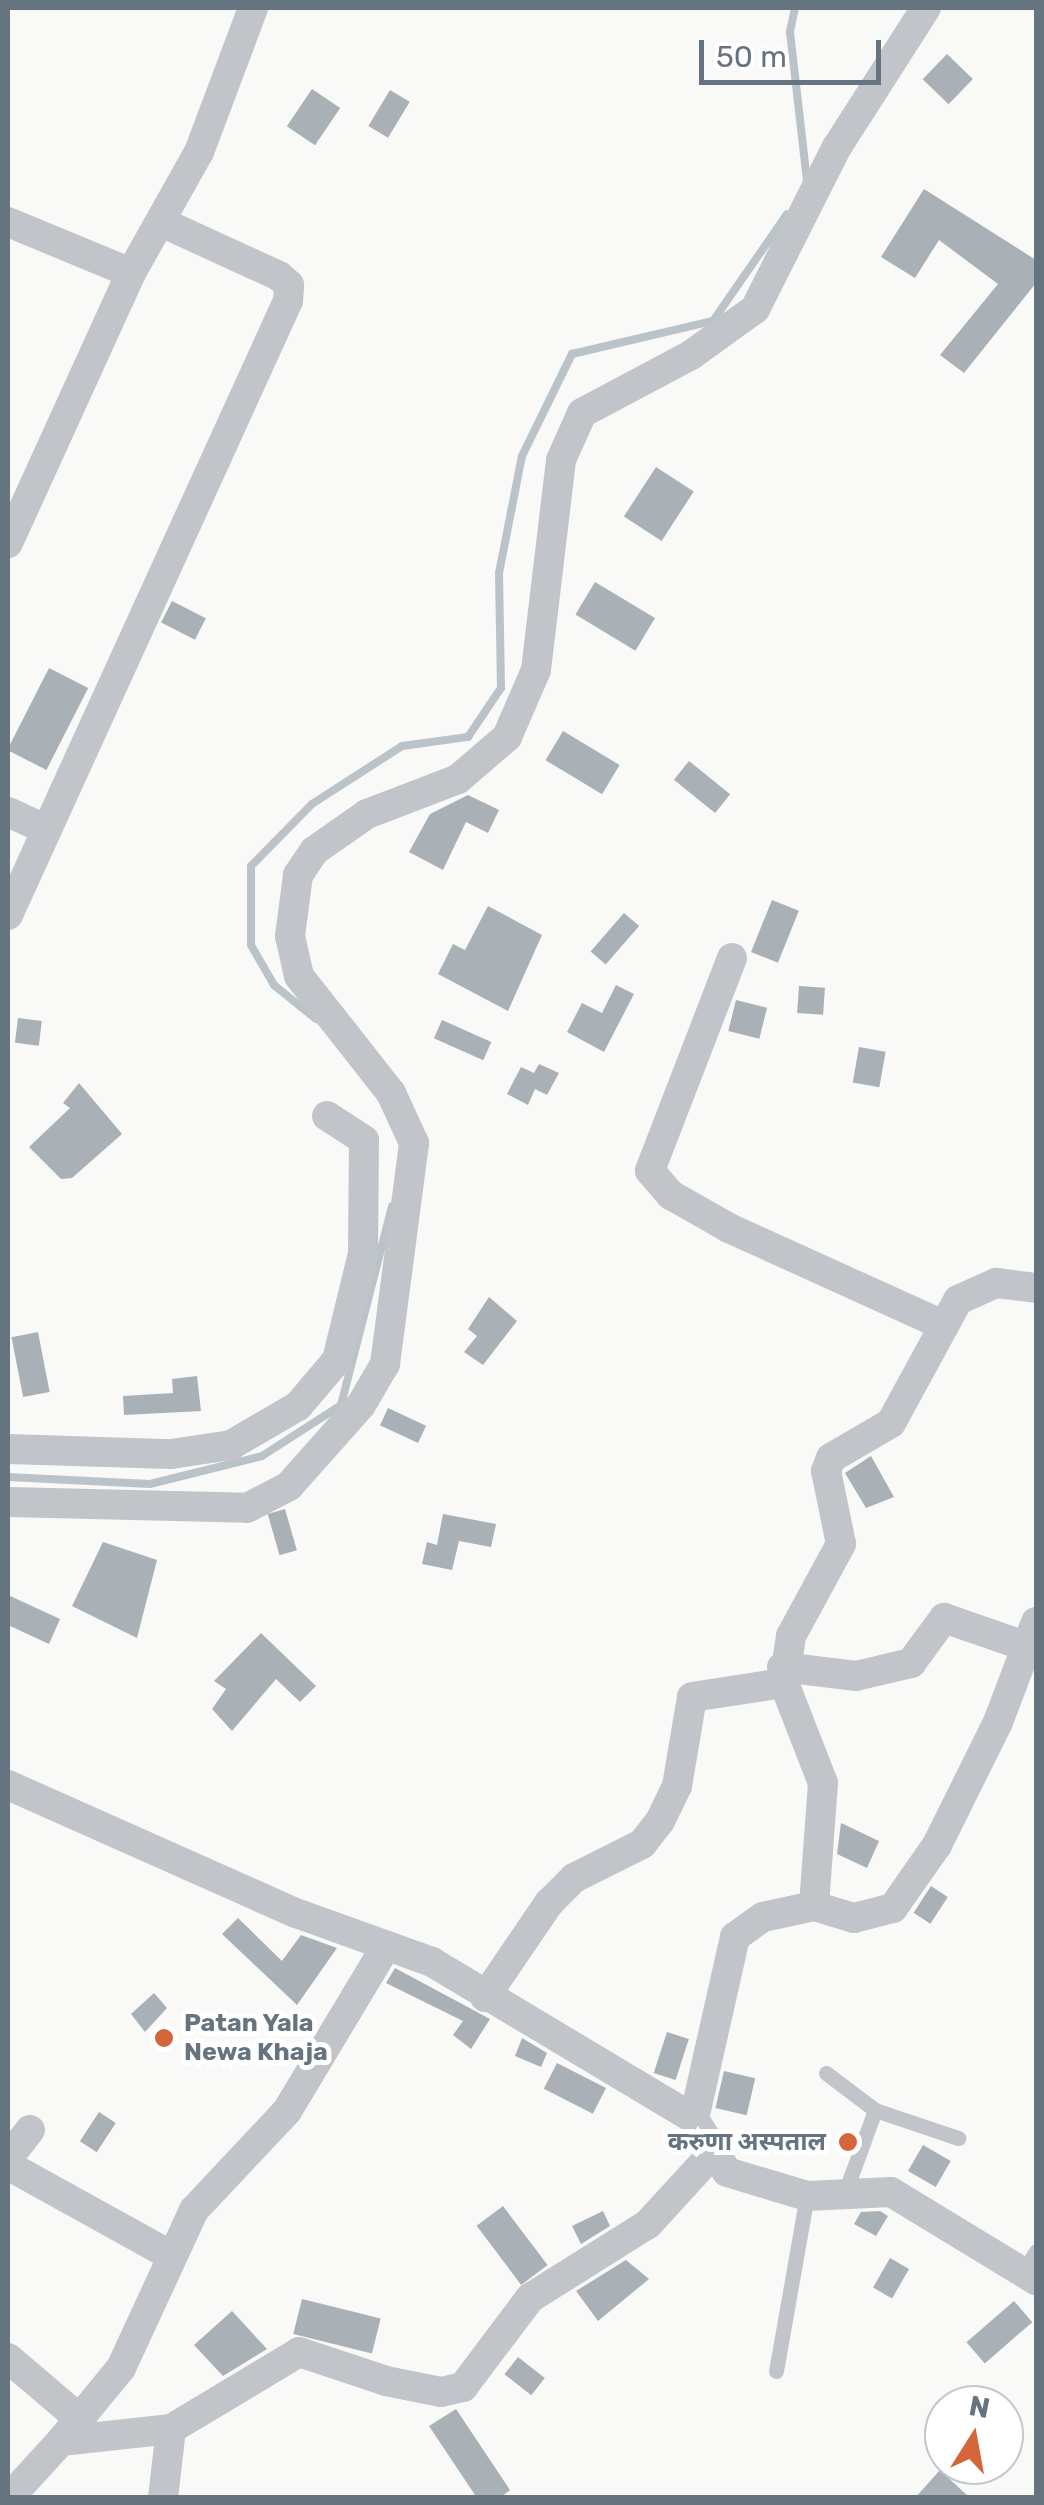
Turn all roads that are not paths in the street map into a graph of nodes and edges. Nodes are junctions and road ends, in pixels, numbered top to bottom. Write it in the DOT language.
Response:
graph roads {
  1 [pos="253,8"];
  2 [pos="926,8"];
  3 [pos="163,223"];
  4 [pos="10,227"];
  5 [pos="131,273"];
  6 [pos="8,542"];
  7 [pos="8,812"];
  8 [pos="45,829"];
  9 [pos="8,915"];
  10 [pos="732,958"];
  11 [pos="328,1116"];
  12 [pos="1036,1288"];
  13 [pos="941,1324"];
  14 [pos="8,1449"];
  15 [pos="8,1502"];
  16 [pos="1031,1634"];
  17 [pos="783,1675"];
  18 [pos="8,1784"];
  19 [pos="814,1906"];
  20 [pos="386,1948"];
  21 [pos="484,1997"];
  22 [pos="826,2073"];
  23 [pos="876,2110"];
  24 [pos="694,2119"];
  25 [pos="30,2130"];
  26 [pos="958,2138"];
  27 [pos="714,2152"];
  28 [pos="807,2196"];
  29 [pos="844,2198"];
  30 [pos="170,2255"];
  31 [pos="1032,2268"];
  32 [pos="8,2358"];
  33 [pos="776,2371"];
  34 [pos="171,2429"];
  35 [pos="71,2431"];
  36 [pos="9,2498"];
  37 [pos="164,2498"];
  1 -- 3 [label="street"];
  2 -- 15 [label="street"];
  3 -- 5 [label="street"];
  3 -- 8 [label="street"];
  4 -- 5 [label="street"];
  5 -- 6 [label="street"];
  7 -- 8 [label="street"];
  8 -- 9 [label="street"];
  10 -- 13 [label="street"];
  11 -- 14 [label="street"];
  12 -- 13 [label="street"];
  13 -- 17 [label="street"];
  16 -- 17 [label="street"];
  16 -- 19 [label="street"];
  17 -- 19 [label="street"];
  17 -- 21 [label="street"];
  18 -- 20 [label="street"];
  19 -- 24 [label="street"];
  20 -- 21 [label="street"];
  20 -- 30 [label="street"];
  21 -- 24 [label="street"];
  22 -- 23 [label="lane"];
  23 -- 26 [label="lane"];
  23 -- 29 [label="lane"];
  24 -- 27 [label="street"];
  25 -- 30 [label="street"];
  27 -- 28 [label="street"];
  27 -- 34 [label="street"];
  28 -- 29 [label="street"];
  28 -- 33 [label="lane"];
  29 -- 31 [label="street"];
  30 -- 35 [label="street"];
  32 -- 35 [label="street"];
  34 -- 35 [label="street"];
  34 -- 37 [label="street"];
  35 -- 36 [label="street"];
}
